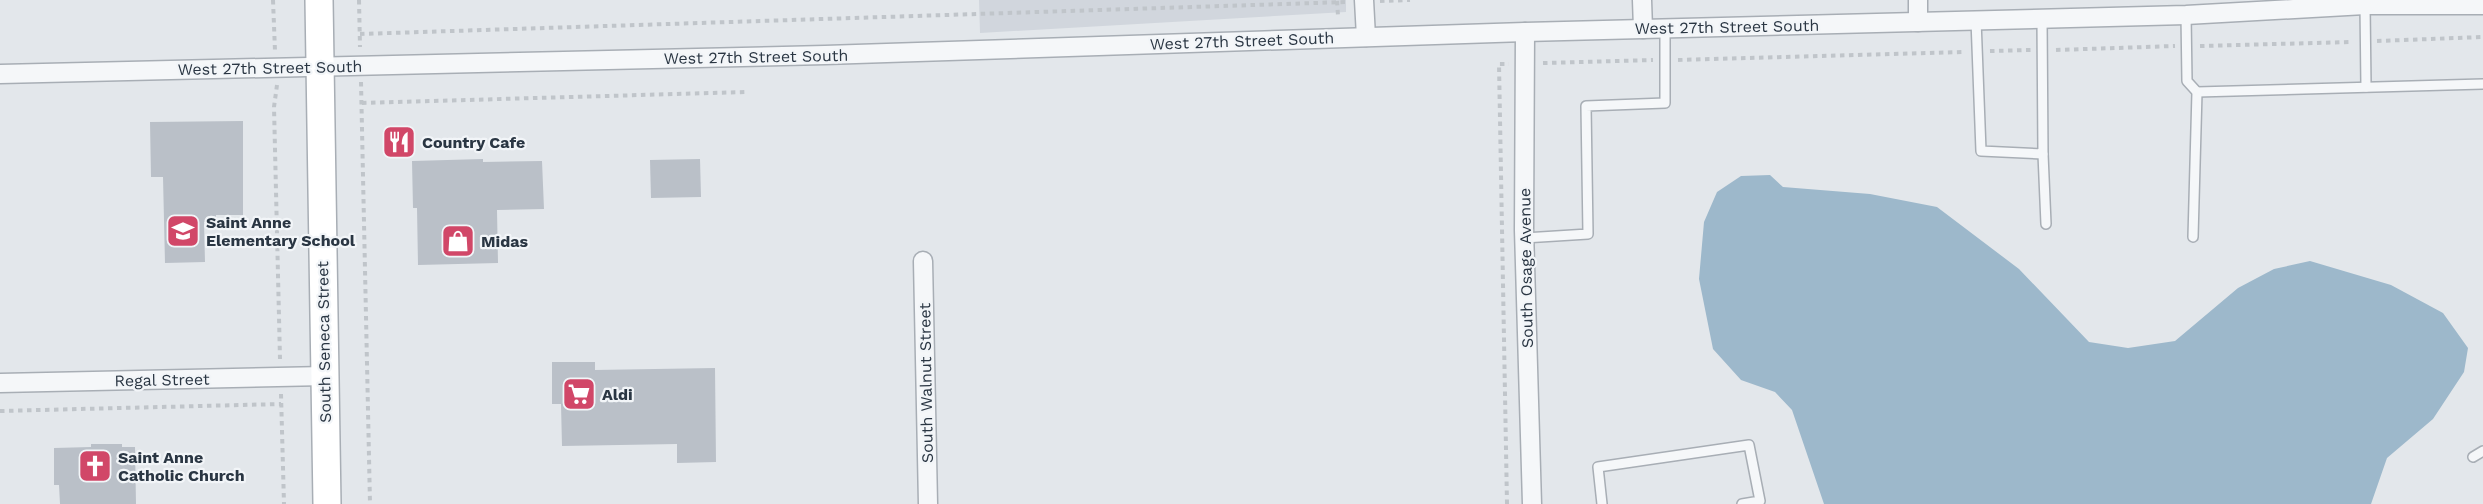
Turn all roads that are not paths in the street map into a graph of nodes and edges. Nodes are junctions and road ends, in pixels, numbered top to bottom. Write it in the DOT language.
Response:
graph roads {
  1 [pos="318,0"];
  2 [pos="1642,0"];
  3 [pos="1918,0"];
  4 [pos="1365,1"];
  5 [pos="2365,5"];
  6 [pos="2483,5"];
  7 [pos="2186,8"];
  8 [pos="2042,19"];
  9 [pos="1976,20"];
  10 [pos="1918,22"];
  11 [pos="1665,28"];
  12 [pos="1643,29"];
  13 [pos="1524,32"];
  14 [pos="1366,37"];
  15 [pos="320,67"];
  16 [pos="0,74"];
  17 [pos="2483,84"];
  18 [pos="2366,87"];
  19 [pos="2197,92"];
  20 [pos="2043,154"];
  21 [pos="2046,224"];
  22 [pos="2193,237"];
  23 [pos="1524,238"];
  24 [pos="923,261"];
  25 [pos="325,376"];
  26 [pos="0,383"];
  27 [pos="2483,451"];
  28 [pos="2473,457"];
  29 [pos="327,504"];
  30 [pos="928,504"];
  31 [pos="1532,504"];
  32 [pos="1602,504"];
  33 [pos="1742,504"];
  1 -- 15 [label="street, South Seneca Street"];
  2 -- 12 [label="street"];
  3 -- 10 [label="street"];
  4 -- 14 [label="street"];
  5 -- 6 [label="street, West 27th Street South"];
  5 -- 7 [label="street, West 27th Street South"];
  5 -- 18 [label="lane"];
  7 -- 8 [label="street, West 27th Street South"];
  7 -- 19 [label="lane"];
  8 -- 9 [label="street, West 27th Street South"];
  8 -- 20 [label="lane"];
  9 -- 10 [label="street, West 27th Street South"];
  9 -- 20 [label="lane"];
  10 -- 11 [label="street, West 27th Street South"];
  11 -- 12 [label="street, West 27th Street South"];
  11 -- 23 [label="lane"];
  12 -- 13 [label="street, West 27th Street South"];
  13 -- 14 [label="street, West 27th Street South"];
  13 -- 23 [label="street, South Osage Avenue"];
  14 -- 15 [label="street, West 27th Street South"];
  15 -- 16 [label="street, West 27th Street South"];
  15 -- 25 [label="street, South Seneca Street"];
  17 -- 18 [label="lane"];
  18 -- 19 [label="lane"];
  19 -- 22 [label="lane"];
  20 -- 21 [label="lane"];
  23 -- 31 [label="street, South Osage Avenue"];
  24 -- 30 [label="street, South Walnut Street"];
  25 -- 26 [label="street, Regal Street"];
  25 -- 29 [label="street, South Seneca Street"];
  27 -- 28 [label="lane"];
  32 -- 33 [label="lane"];
}
